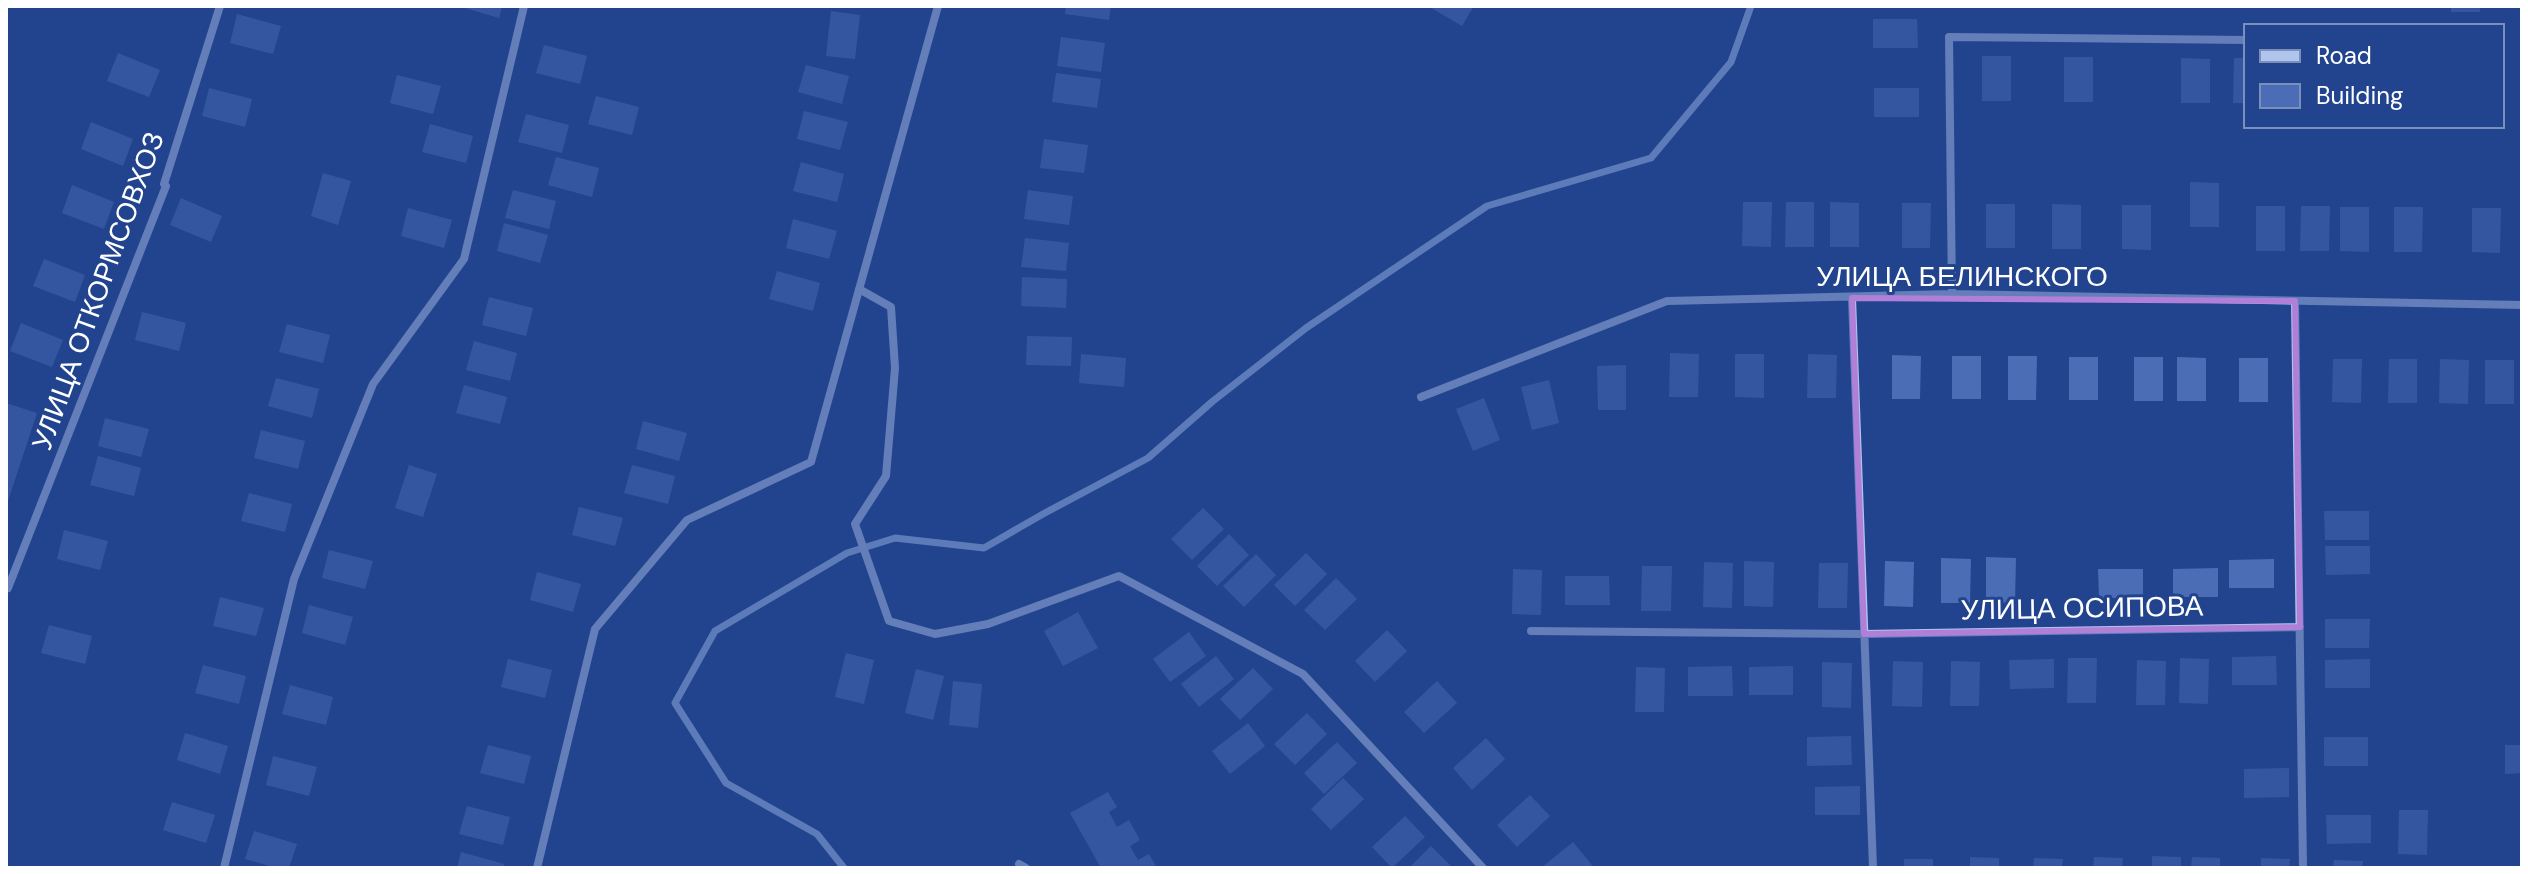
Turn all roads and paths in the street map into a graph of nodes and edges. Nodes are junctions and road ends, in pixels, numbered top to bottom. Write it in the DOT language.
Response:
graph roads {
  1 [pos="220,6"];
  2 [pos="524,6"];
  3 [pos="938,6"];
  4 [pos="2244,40"];
  5 [pos="859,289"];
  6 [pos="1952,294"];
  7 [pos="1852,298"];
  8 [pos="2295,301"];
  9 [pos="2522,305"];
  10 [pos="1421,397"];
  11 [pos="8,588"];
  12 [pos="2300,627"];
  13 [pos="1531,631"];
  14 [pos="1864,634"];
  15 [pos="224,868"];
  16 [pos="537,868"];
  17 [pos="1483,868"];
  18 [pos="1873,868"];
  19 [pos="2303,868"];
  1 -- 11 [label="street, УЛИЦА ОТКОРМСОВХОЗ"];
  2 -- 15 [label="street"];
  3 -- 5 [label="street"];
  4 -- 6 [label="street"];
  5 -- 16 [label="street"];
  5 -- 17 [label="street"];
  6 -- 7 [label="street, УЛИЦА БЕЛИНСКОГО"];
  6 -- 8 [label="street, УЛИЦА БЕЛИНСКОГО"];
  7 -- 10 [label="street, УЛИЦА БЕЛИНСКОГО"];
  7 -- 14 [label="street"];
  8 -- 9 [label="street, УЛИЦА БЕЛИНСКОГО"];
  8 -- 12 [label="street"];
  12 -- 14 [label="street, УЛИЦА ОСИПОВА"];
  12 -- 19 [label="street"];
  13 -- 14 [label="street, УЛИЦА ОСИПОВА"];
  14 -- 18 [label="street"];
}
